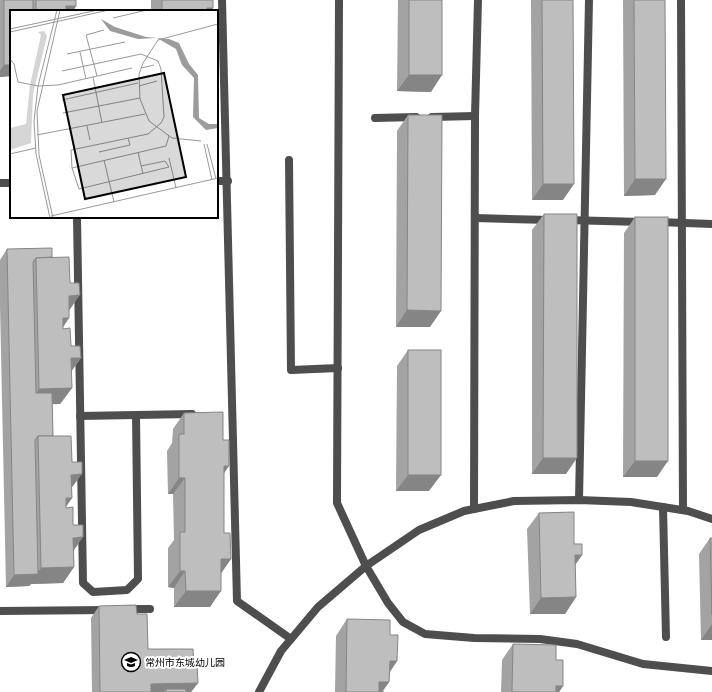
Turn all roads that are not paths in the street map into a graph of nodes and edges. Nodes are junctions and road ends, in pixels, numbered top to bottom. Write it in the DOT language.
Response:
graph roads {
  1 [pos="222,0"];
  2 [pos="339,0"];
  3 [pos="478,0"];
  4 [pos="589,0"];
  5 [pos="681,0"];
  6 [pos="476,116"];
  7 [pos="375,118"];
  8 [pos="290,160"];
  9 [pos="218,181"];
  10 [pos="228,181"];
  11 [pos="77,218"];
  12 [pos="475,218"];
  13 [pos="585,221"];
  14 [pos="682,223"];
  15 [pos="712,224"];
  16 [pos="338,368"];
  17 [pos="203,414"];
  18 [pos="136,415"];
  19 [pos="80,416"];
  20 [pos="579,500"];
  21 [pos="663,507"];
  22 [pos="474,509"];
  23 [pos="683,510"];
  24 [pos="712,519"];
  25 [pos="366,566"];
  26 [pos="150,609"];
  27 [pos="0,611"];
  28 [pos="666,637"];
  29 [pos="291,639"];
  30 [pos="712,671"];
  31 [pos="259,692"];
  1 -- 10 [label="lane"];
  2 -- 16 [label="lane"];
  3 -- 6 [label="lane"];
  4 -- 13 [label="lane"];
  5 -- 14 [label="lane"];
  6 -- 7 [label="lane"];
  6 -- 12 [label="lane"];
  8 -- 16 [label="lane"];
  9 -- 10 [label="lane"];
  10 -- 29 [label="lane"];
  11 -- 19 [label="lane"];
  12 -- 13 [label="lane"];
  12 -- 22 [label="lane"];
  13 -- 14 [label="lane"];
  13 -- 20 [label="lane"];
  14 -- 15 [label="lane"];
  14 -- 23 [label="lane"];
  16 -- 25 [label="lane"];
  17 -- 18 [label="lane"];
  18 -- 19 [label="lane"];
  18 -- 19 [label="lane"];
  20 -- 21 [label="lane"];
  20 -- 22 [label="lane"];
  21 -- 23 [label="lane"];
  21 -- 28 [label="lane"];
  22 -- 25 [label="lane"];
  23 -- 24 [label="lane"];
  25 -- 29 [label="lane"];
  25 -- 30 [label="lane"];
  26 -- 27 [label="lane"];
  29 -- 31 [label="lane"];
}
